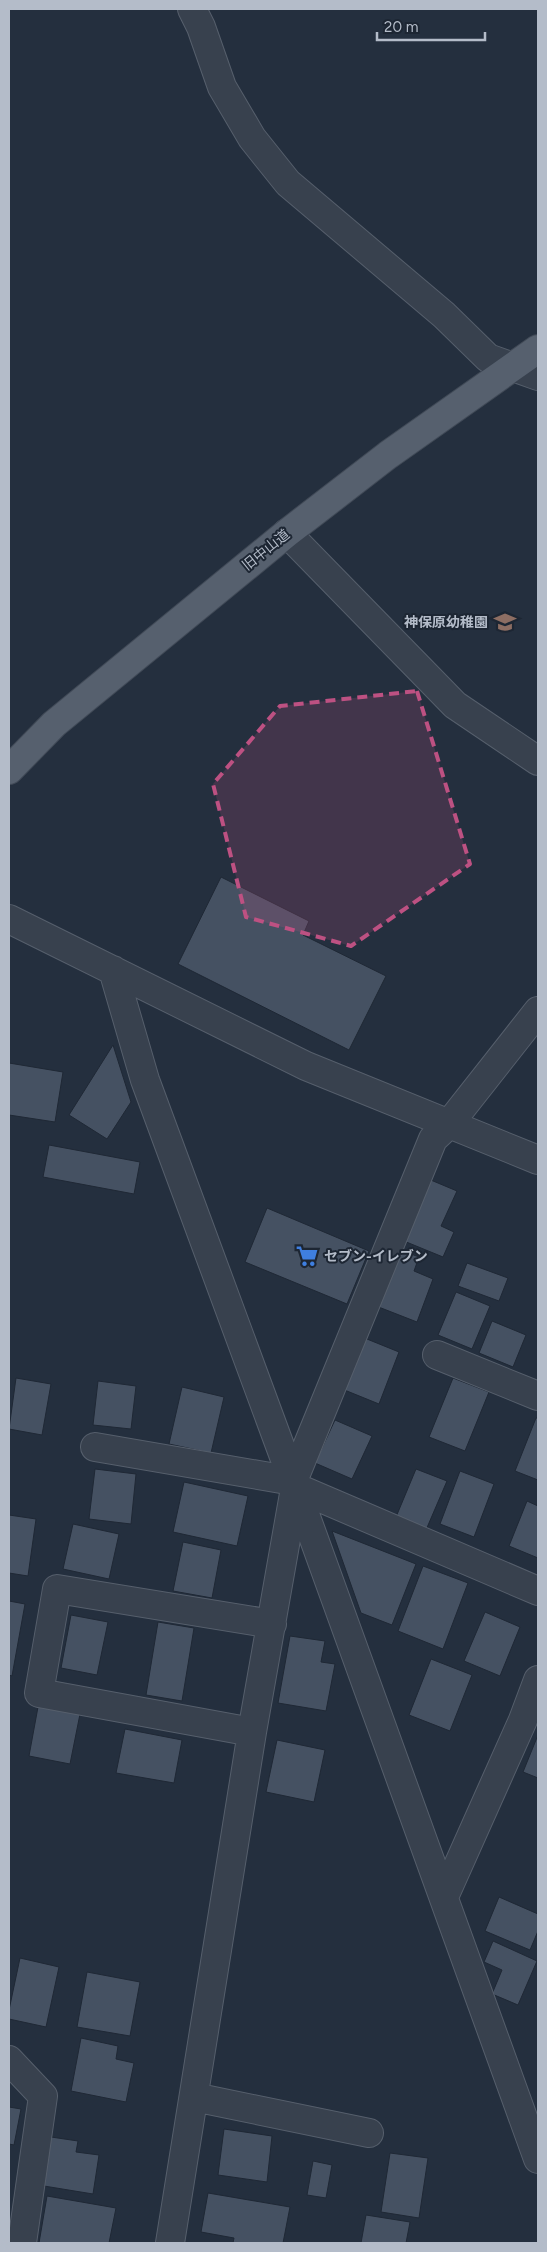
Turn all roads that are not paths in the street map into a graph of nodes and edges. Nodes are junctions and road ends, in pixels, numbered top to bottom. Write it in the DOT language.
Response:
graph roads {
  1 [pos="192,9"];
  2 [pos="538,348"];
  3 [pos="511,367"];
  4 [pos="538,376"];
  5 [pos="287,532"];
  6 [pos="538,761"];
  7 [pos="9,770"];
  8 [pos="9,919"];
  9 [pos="113,970"];
  10 [pos="538,1012"];
  11 [pos="448,1124"];
  12 [pos="538,1160"];
  13 [pos="437,1355"];
  14 [pos="538,1396"];
  15 [pos="95,1447"];
  16 [pos="294,1484"];
  17 [pos="538,1590"];
  18 [pos="272,1624"];
  19 [pos="538,1680"];
  20 [pos="252,1732"];
  21 [pos="444,1897"];
  22 [pos="9,2060"];
  23 [pos="194,2097"];
  24 [pos="370,2133"];
  25 [pos="538,2159"];
  26 [pos="173,2241"];
  27 [pos="22,2243"];
  1 -- 3 [label="street"];
  2 -- 3 [label="main road, 旧中山道"];
  3 -- 4 [label="street"];
  3 -- 5 [label="main road, 旧中山道"];
  5 -- 6 [label="street"];
  5 -- 7 [label="main road, 旧中山道"];
  8 -- 9 [label="street"];
  9 -- 11 [label="street"];
  9 -- 16 [label="street"];
  10 -- 11 [label="street"];
  11 -- 12 [label="street"];
  11 -- 16 [label="street"];
  13 -- 14 [label="street"];
  15 -- 16 [label="street"];
  16 -- 17 [label="street"];
  16 -- 18 [label="street"];
  16 -- 21 [label="street"];
  18 -- 20 [label="street"];
  18 -- 20 [label="street"];
  19 -- 21 [label="street"];
  20 -- 23 [label="street"];
  21 -- 25 [label="street"];
  22 -- 27 [label="street"];
  23 -- 24 [label="street"];
  23 -- 26 [label="street"];
}
